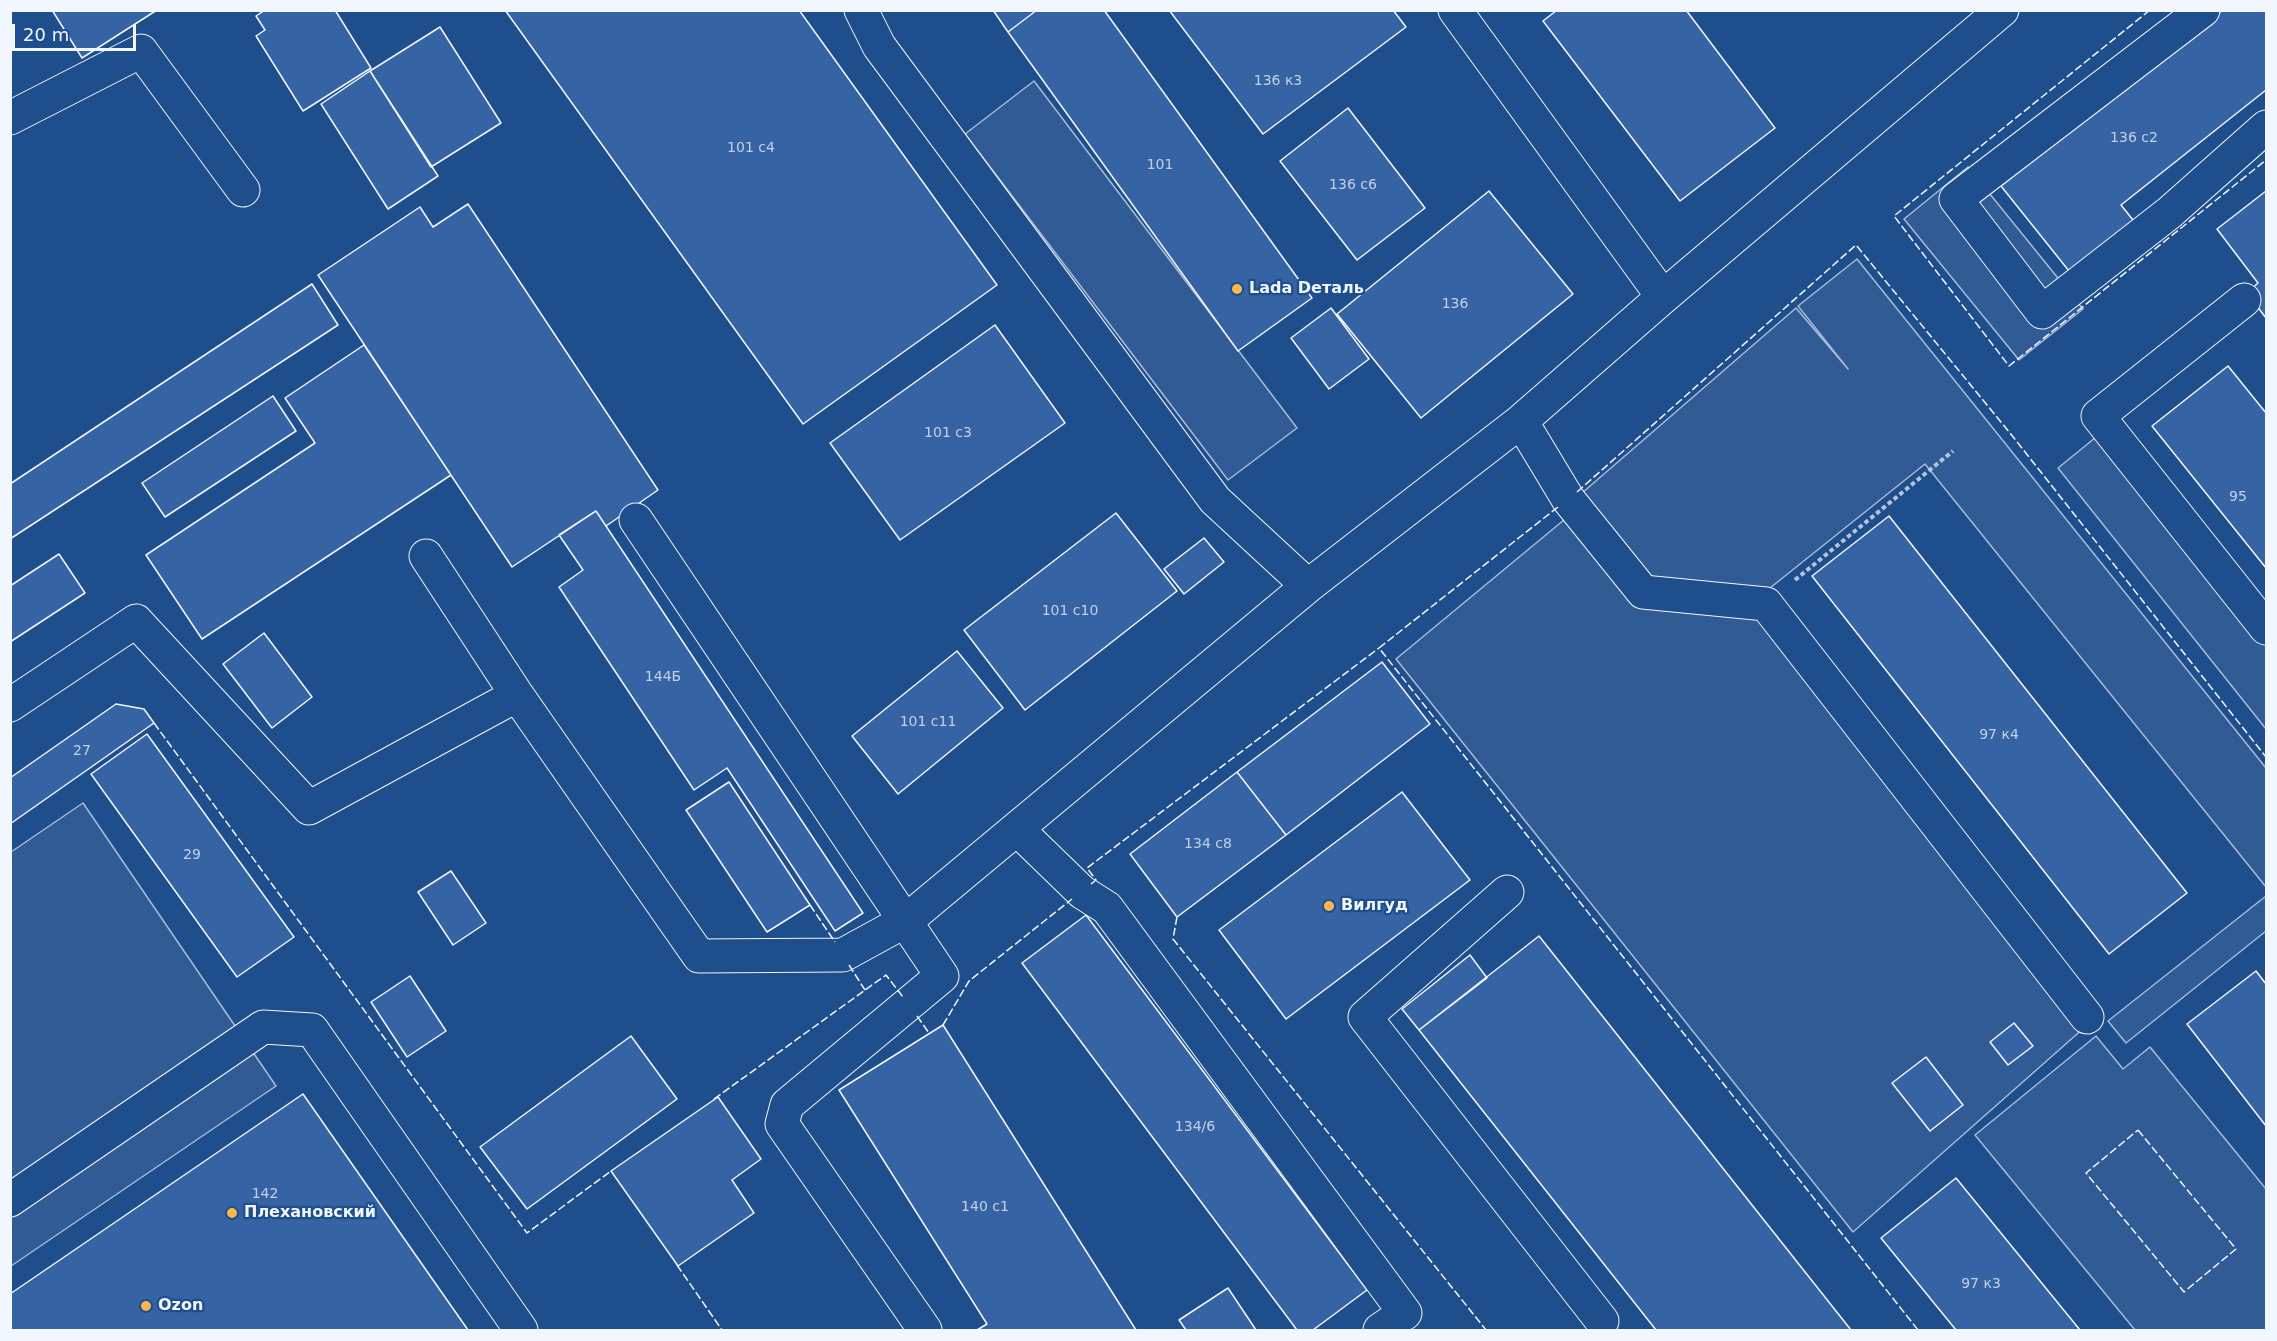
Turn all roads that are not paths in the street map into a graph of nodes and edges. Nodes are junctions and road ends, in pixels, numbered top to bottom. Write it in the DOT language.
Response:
graph roads {
  1 [pos="861,10"];
  2 [pos="1455,10"];
  3 [pos="2002,10"];
  4 [pos="2203,10"];
  5 [pos="10,118"];
  6 [pos="2266,127"];
  7 [pos="243,190"];
  8 [pos="1663,297"];
  9 [pos="2244,300"];
  10 [pos="1521,421"];
  11 [pos="636,520"];
  12 [pos="426,556"];
  13 [pos="1308,586"];
  14 [pos="2266,628"];
  15 [pos="517,695"];
  16 [pos="10,705"];
  17 [pos="1017,829"];
  18 [pos="1507,892"];
  19 [pos="907,921"];
  20 [pos="2087,1017"];
  21 [pos="10,1200"];
  22 [pos="1601,1327"];
  23 [pos="521,1330"];
  24 [pos="925,1330"];
  25 [pos="1380,1330"];
  1 -- 13 [label="street"];
  2 -- 8 [label="street"];
  3 -- 8 [label="street"];
  4 -- 6 [label="street"];
  5 -- 7 [label="street"];
  8 -- 10 [label="street"];
  9 -- 14 [label="street"];
  10 -- 13 [label="street"];
  10 -- 20 [label="street"];
  11 -- 19 [label="street"];
  12 -- 15 [label="street"];
  13 -- 17 [label="street"];
  15 -- 16 [label="street"];
  15 -- 19 [label="street"];
  17 -- 19 [label="street"];
  17 -- 25 [label="street"];
  18 -- 22 [label="street"];
  19 -- 24 [label="street"];
  21 -- 23 [label="street"];
}
